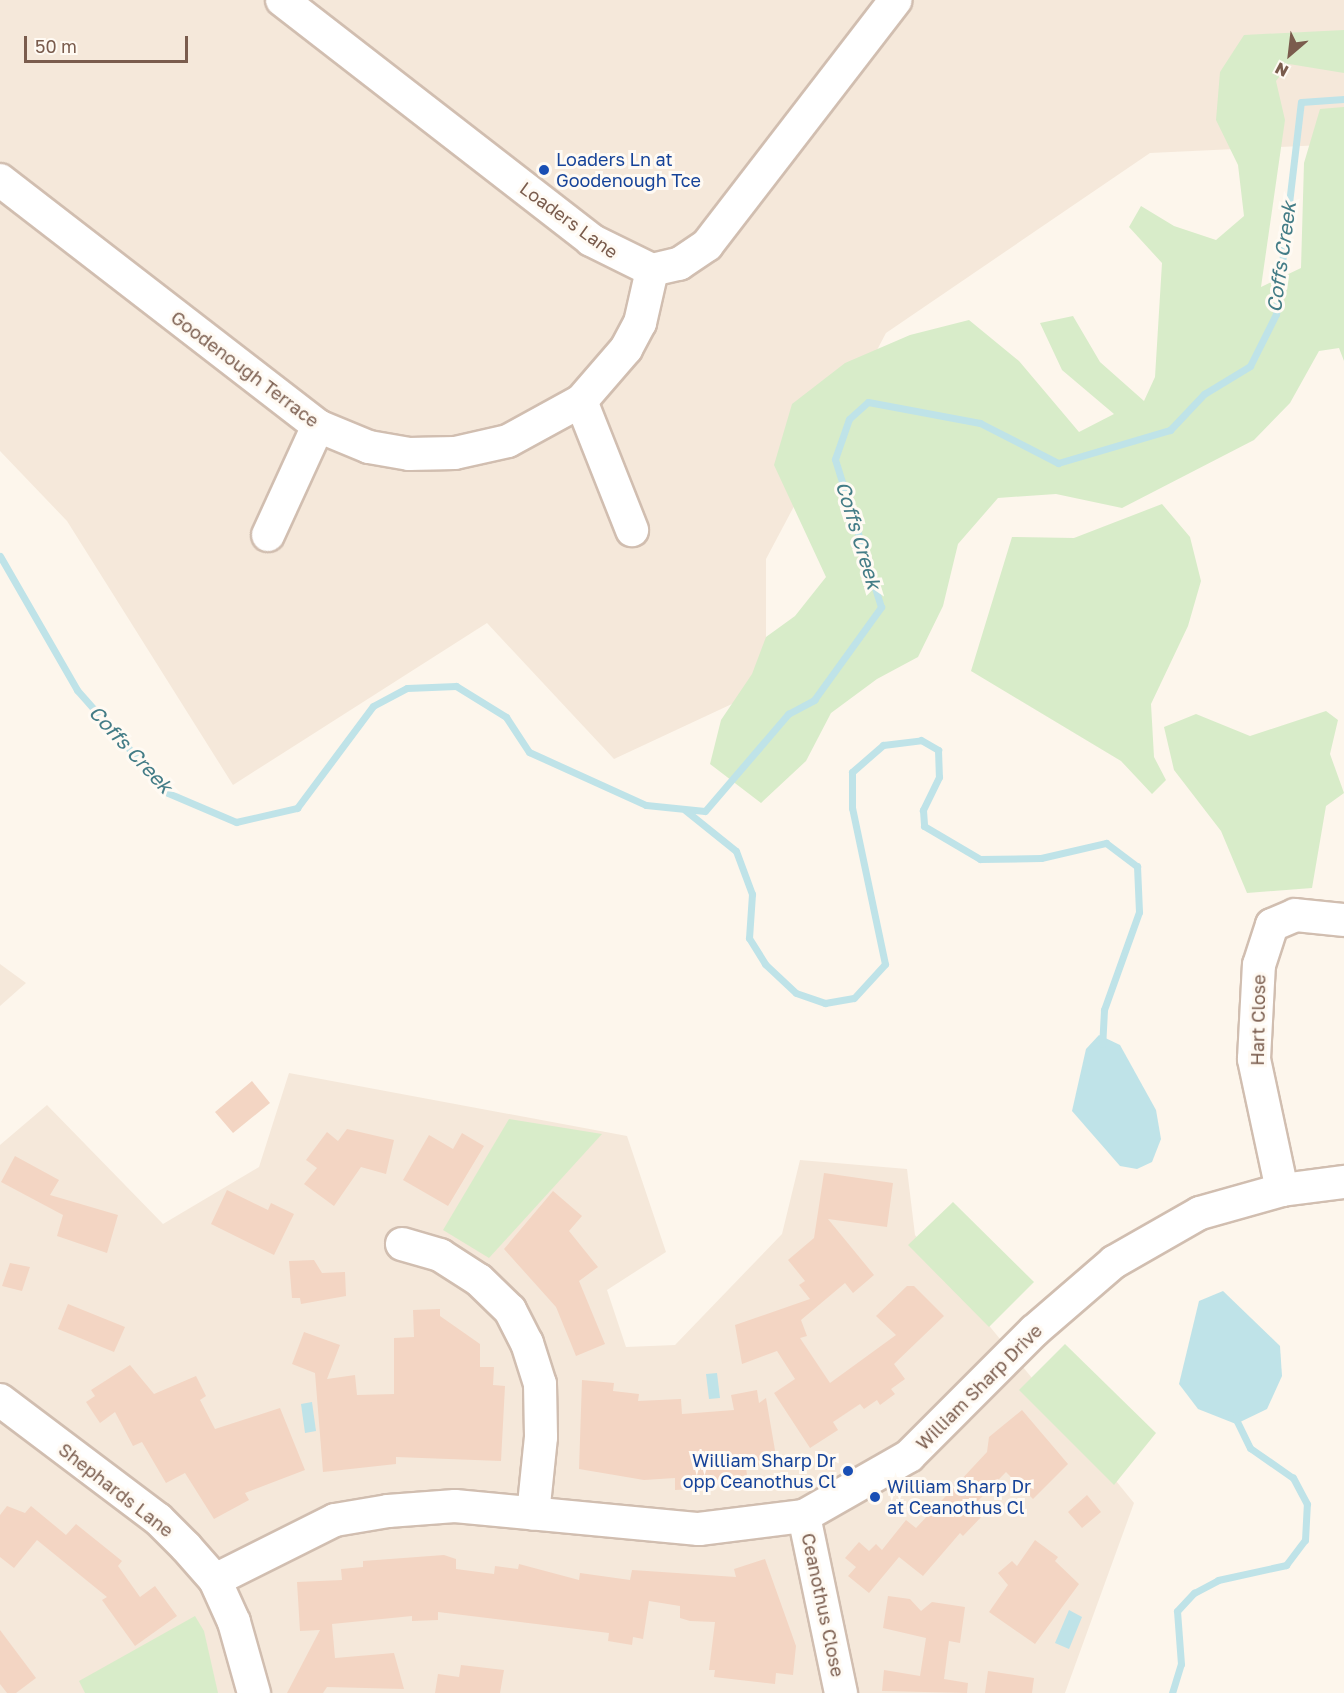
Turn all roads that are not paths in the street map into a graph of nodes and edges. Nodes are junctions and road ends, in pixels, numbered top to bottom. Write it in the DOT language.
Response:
graph roads {
  1 [pos="282,0"];
  2 [pos="896,0"];
  3 [pos="0,180"];
  4 [pos="652,270"];
  5 [pos="581,401"];
  6 [pos="318,426"];
  7 [pos="632,530"];
  8 [pos="268,535"];
  9 [pos="1344,920"];
  10 [pos="1344,1182"];
  11 [pos="1282,1190"];
  12 [pos="402,1244"];
  13 [pos="0,1400"];
  14 [pos="533,1514"];
  15 [pos="804,1516"];
  16 [pos="215,1580"];
  17 [pos="254,1693"];
  18 [pos="842,1693"];
  1 -- 4 [label="street, Loaders Lane"];
  2 -- 4 [label="street"];
  3 -- 6 [label="street, Goodenough Terrace"];
  4 -- 5 [label="street, Goodenough Terrace"];
  5 -- 6 [label="street, Goodenough Terrace"];
  5 -- 7 [label="street"];
  6 -- 8 [label="street"];
  9 -- 11 [label="street, Hart Close"];
  10 -- 11 [label="street, William Sharp Drive"];
  11 -- 15 [label="street, William Sharp Drive"];
  12 -- 14 [label="street"];
  13 -- 16 [label="street, Shephards Lane"];
  14 -- 15 [label="street, William Sharp Drive"];
  14 -- 16 [label="street, William Sharp Drive"];
  15 -- 18 [label="street, Ceanothus Close"];
  16 -- 17 [label="street, Shephards Lane"];
}
